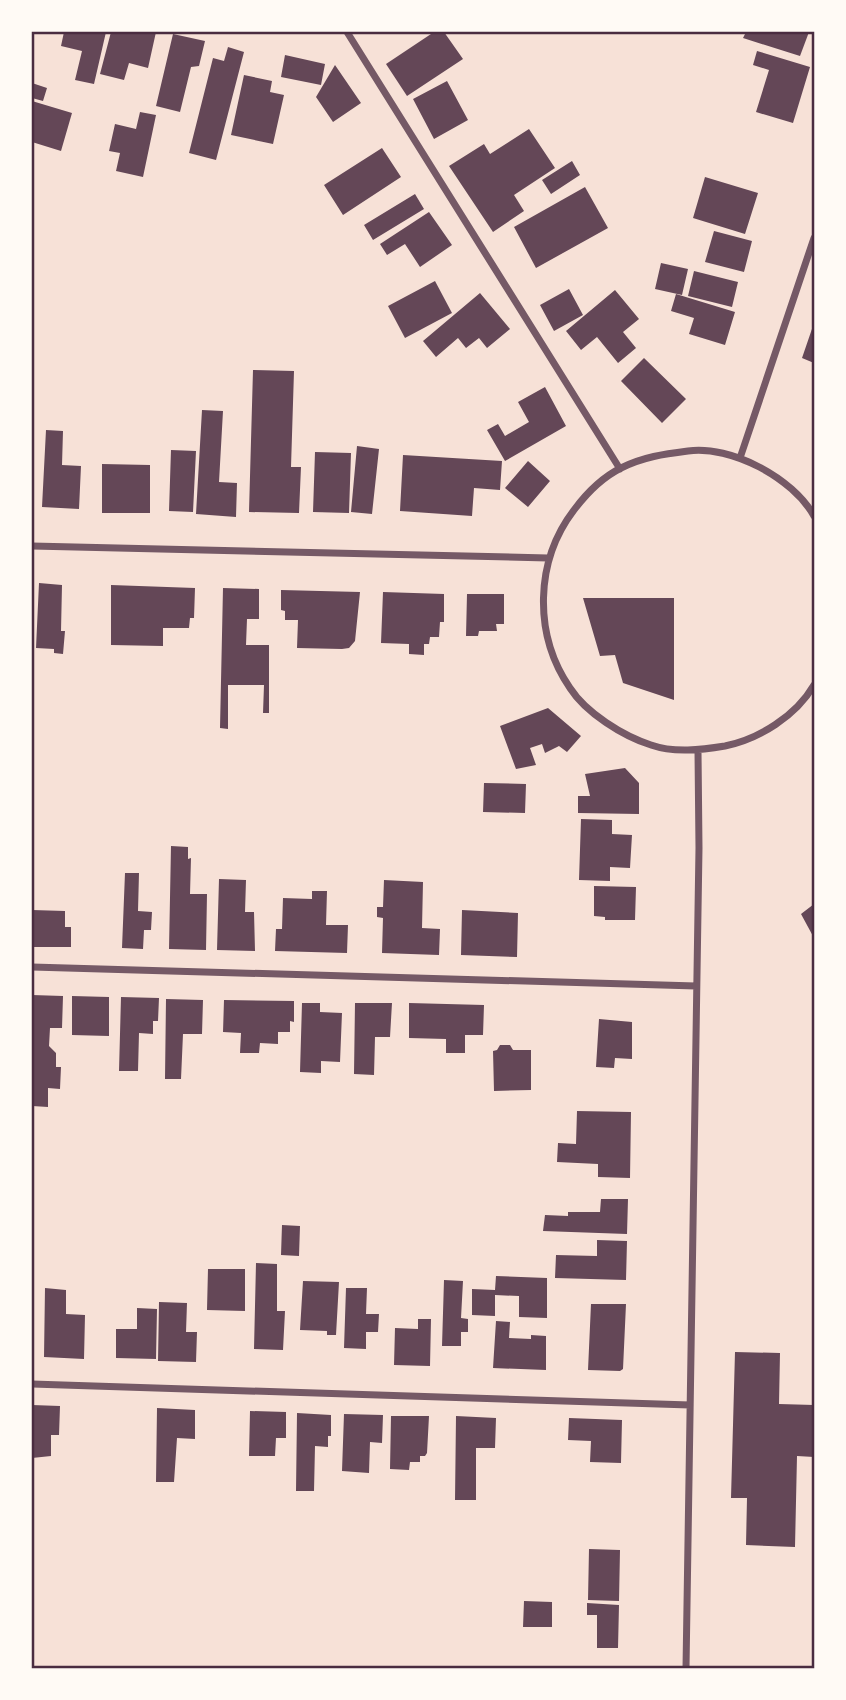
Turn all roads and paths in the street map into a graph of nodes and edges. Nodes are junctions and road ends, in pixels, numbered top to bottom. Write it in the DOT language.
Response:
graph roads {
  1 [pos="347,32"];
  2 [pos="814,238"];
  3 [pos="740,458"];
  4 [pos="620,469"];
  5 [pos="812,506"];
  6 [pos="814,516"];
  7 [pos="32,546"];
  8 [pos="548,558"];
  9 [pos="814,685"];
  10 [pos="812,698"];
  11 [pos="698,751"];
  12 [pos="32,967"];
  13 [pos="696,986"];
  14 [pos="32,1384"];
  15 [pos="690,1405"];
  16 [pos="685,1668"];
  1 -- 4 [label="street"];
  2 -- 3 [label="street"];
  3 -- 4 [label="street"];
  3 -- 5 [label="street"];
  4 -- 8 [label="street"];
  5 -- 6 [label="street"];
  7 -- 8 [label="street"];
  8 -- 11 [label="street"];
  9 -- 10 [label="street"];
  10 -- 11 [label="street"];
  11 -- 13 [label="street"];
  12 -- 13 [label="street"];
  13 -- 15 [label="street"];
  14 -- 15 [label="street"];
  15 -- 16 [label="street"];
}
